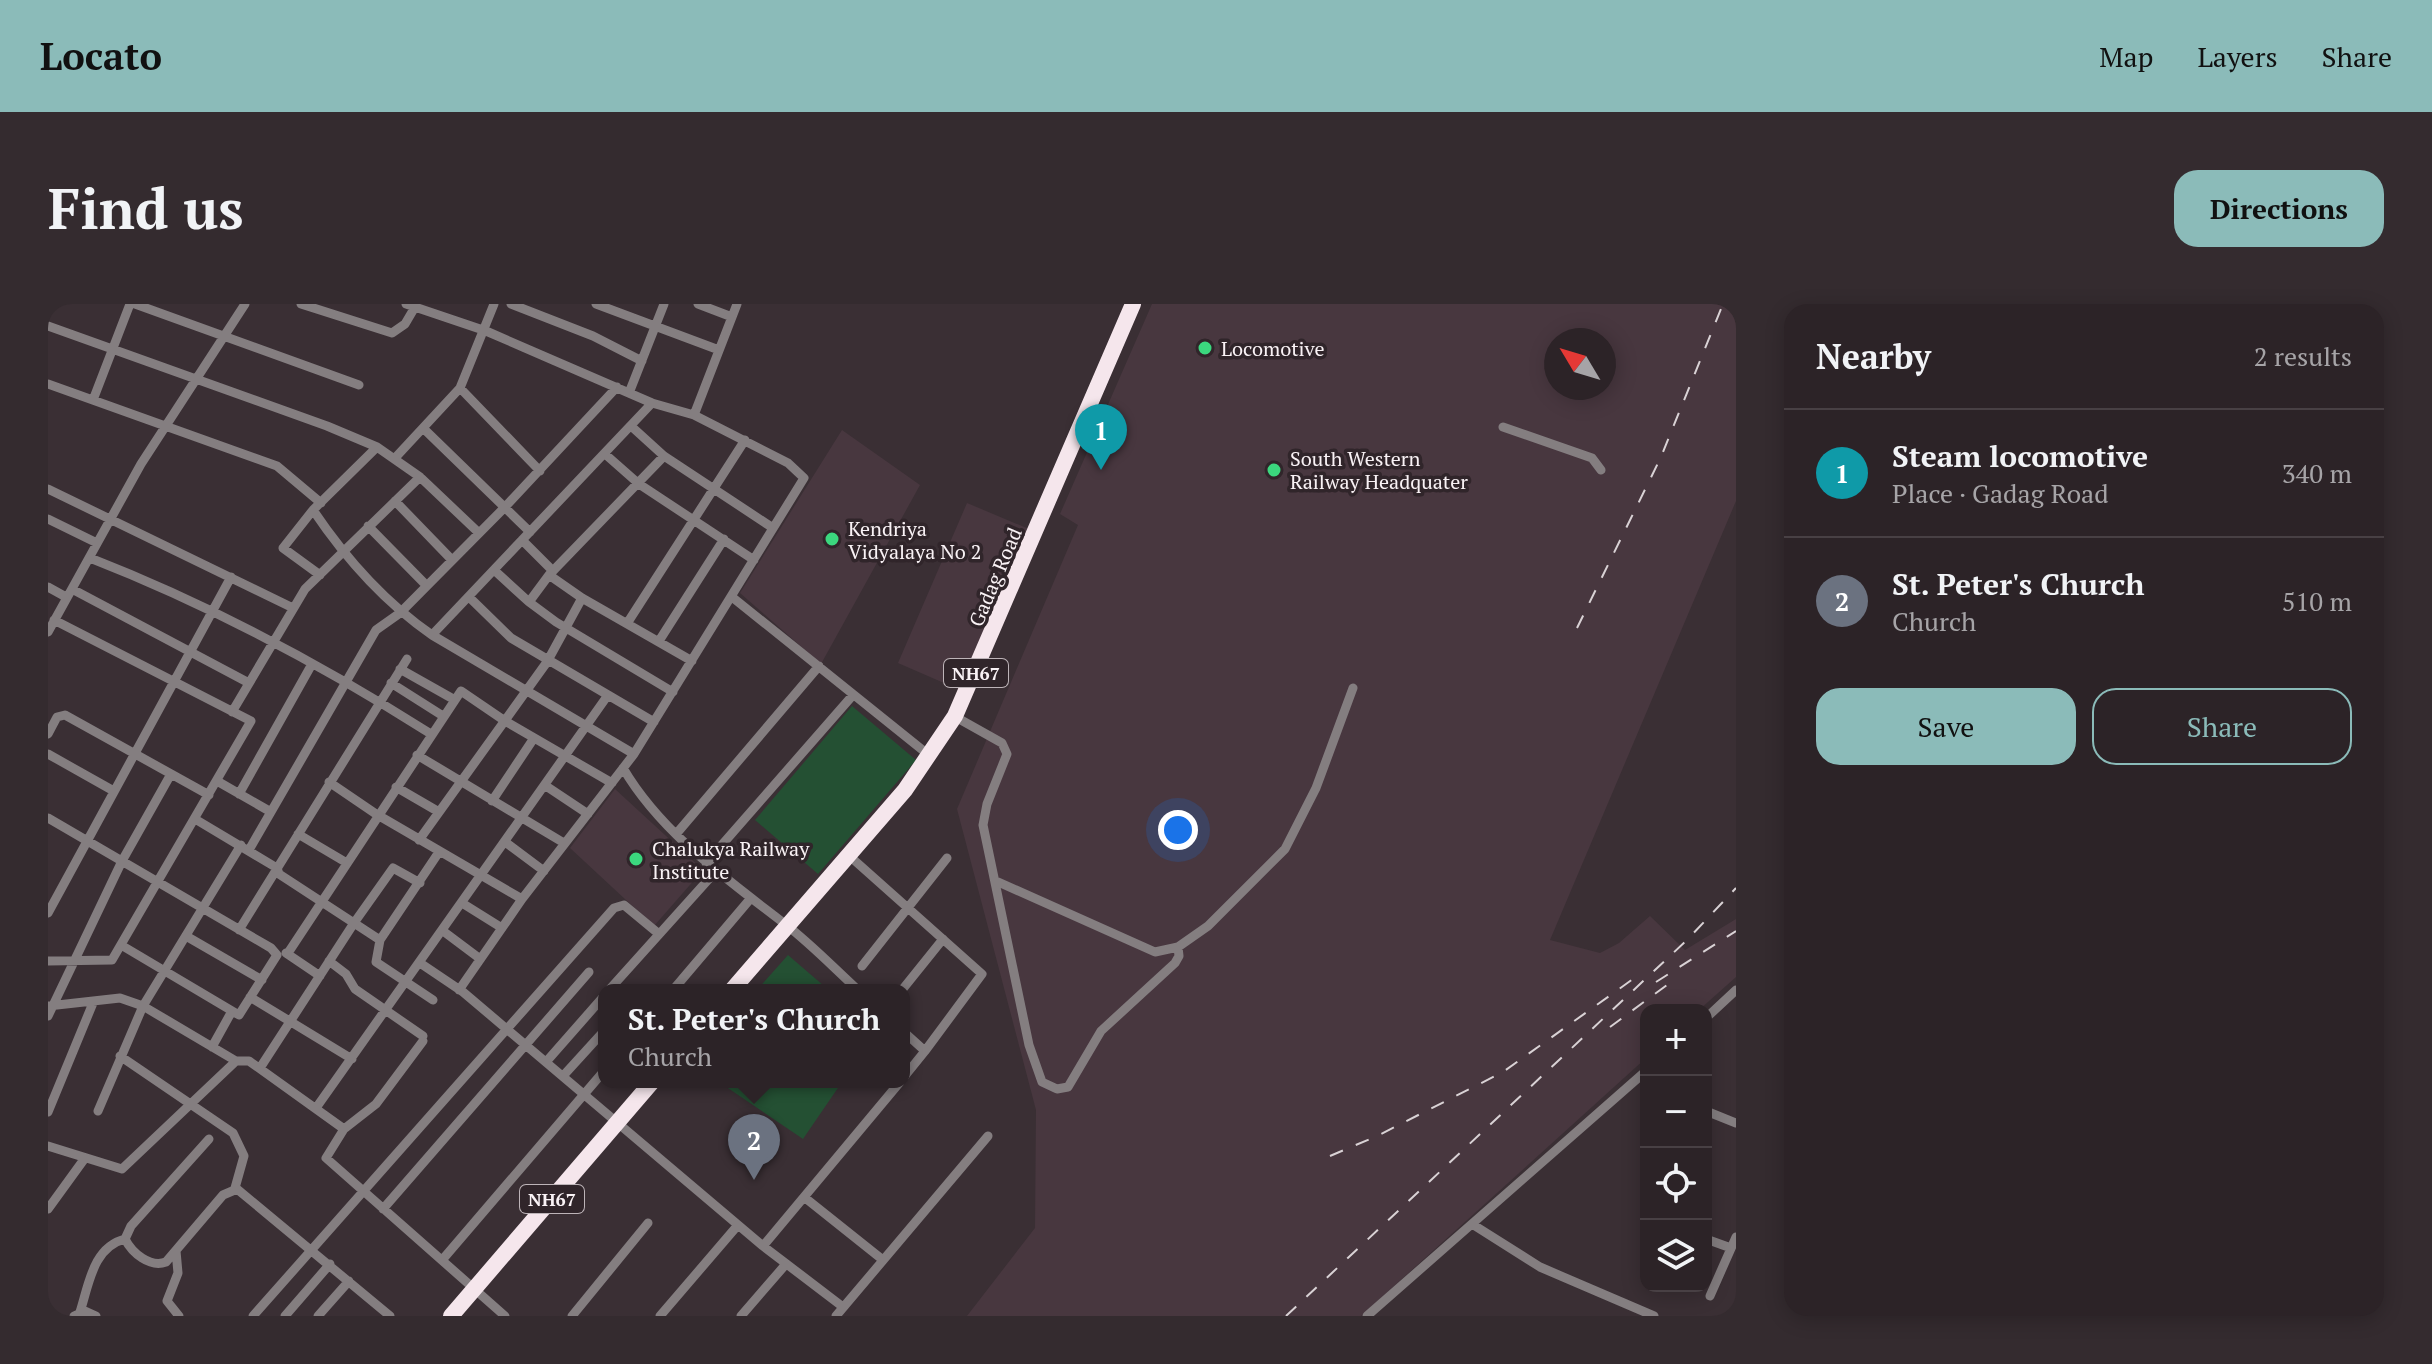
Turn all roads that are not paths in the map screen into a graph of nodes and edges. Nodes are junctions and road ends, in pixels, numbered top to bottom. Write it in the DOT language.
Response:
graph roads {
  1 [pos="132,304"];
  2 [pos="245,304"];
  3 [pos="301,304"];
  4 [pos="494,304"];
  5 [pos="511,304"];
  6 [pos="596,304"];
  7 [pos="664,304"];
  8 [pos="698,304"];
  9 [pos="737,304"];
  10 [pos="1133,304"];
  11 [pos="1141,304"];
  12 [pos="411,306"];
  13 [pos="732,317"];
  14 [pos="48,326"];
  15 [pos="655,326"];
  16 [pos="486,331"];
  17 [pos="225,336"];
  18 [pos="114,349"];
  19 [pos="719,350"];
  20 [pos="642,361"];
  21 [pos="195,380"];
  22 [pos="48,384"];
  23 [pos="359,385"];
  24 [pos="617,387"];
  25 [pos="460,388"];
  26 [pos="629,393"];
  27 [pos="93,400"];
  28 [pos="652,403"];
  29 [pos="694,415"];
  30 [pos="167,426"];
  31 [pos="631,426"];
  32 [pos="1503,427"];
  33 [pos="424,429"];
  34 [pos="745,440"];
  35 [pos="377,447"];
  36 [pos="605,454"];
  37 [pos="664,456"];
  38 [pos="395,458"];
  39 [pos="1601,470"];
  40 [pos="540,471"];
  41 [pos="420,477"];
  42 [pos="639,484"];
  43 [pos="48,489"];
  44 [pos="715,489"];
  45 [pos="395,501"];
  46 [pos="317,506"];
  47 [pos="505,507"];
  48 [pos="111,517"];
  49 [pos="48,519"];
  50 [pos="694,521"];
  51 [pos="368,526"];
  52 [pos="773,528"];
  53 [pos="530,532"];
  54 [pos="479,533"];
  55 [pos="724,539"];
  56 [pos="522,540"];
  57 [pos="97,543"];
  58 [pos="341,552"];
  59 [pos="90,558"];
  60 [pos="452,560"];
  61 [pos="754,560"];
  62 [pos="494,570"];
  63 [pos="551,573"];
  64 [pos="320,575"];
  65 [pos="231,577"];
  66 [pos="426,585"];
  67 [pos="48,587"];
  68 [pos="69,593"];
  69 [pos="469,597"];
  70 [pos="732,597"];
  71 [pos="582,598"];
  72 [pos="529,602"];
  73 [pos="291,607"];
  74 [pos="210,613"];
  75 [pos="400,613"];
  76 [pos="628,622"];
  77 [pos="50,627"];
  78 [pos="566,629"];
  79 [pos="432,635"];
  80 [pos="659,641"];
  81 [pos="270,644"];
  82 [pos="189,650"];
  83 [pos="407,659"];
  84 [pos="692,661"];
  85 [pos="547,662"];
  86 [pos="312,664"];
  87 [pos="819,666"];
  88 [pos="400,669"];
  89 [pos="345,681"];
  90 [pos="172,683"];
  91 [pos="249,683"];
  92 [pos="391,683"];
  93 [pos="1353,688"];
  94 [pos="525,692"];
  95 [pos="673,692"];
  96 [pos="608,695"];
  97 [pos="853,695"];
  98 [pos="455,700"];
  99 [pos="379,701"];
  100 [pos="232,712"];
  101 [pos="443,716"];
  102 [pos="961,720"];
  103 [pos="505,721"];
  104 [pos="654,722"];
  105 [pos="587,727"];
  106 [pos="48,734"];
  107 [pos="431,734"];
  108 [pos="534,738"];
  109 [pos="133,753"];
  110 [pos="48,754"];
  111 [pos="634,754"];
  112 [pos="417,755"];
  113 [pos="567,756"];
  114 [pos="930,756"];
  115 [pos="623,768"];
  116 [pos="171,774"];
  117 [pos="217,781"];
  118 [pos="329,782"];
  119 [pos="461,783"];
  120 [pos="612,783"];
  121 [pos="546,786"];
  122 [pos="396,787"];
  123 [pos="112,790"];
  124 [pos="239,794"];
  125 [pos="209,795"];
  126 [pos="492,801"];
  127 [pos="271,812"];
  128 [pos="439,812"];
  129 [pos="376,814"];
  130 [pos="588,814"];
  131 [pos="522,818"];
  132 [pos="195,819"];
  133 [pos="49,822"];
  134 [pos="677,833"];
  135 [pos="298,834"];
  136 [pos="85,839"];
  137 [pos="419,840"];
  138 [pos="505,842"];
  139 [pos="564,843"];
  140 [pos="245,847"];
  141 [pos="439,852"];
  142 [pos="947,858"];
  143 [pos="854,860"];
  144 [pos="122,861"];
  145 [pos="347,863"];
  146 [pos="706,863"];
  147 [pos="277,868"];
  148 [pos="544,871"];
  149 [pos="716,871"];
  150 [pos="482,874"];
  151 [pos="996,881"];
  152 [pos="158,882"];
  153 [pos="420,883"];
  154 [pos="751,898"];
  155 [pos="522,899"];
  156 [pos="321,903"];
  157 [pos="462,903"];
  158 [pos="908,908"];
  159 [pos="203,909"];
  160 [pos="48,913"];
  161 [pos="354,923"];
  162 [pos="502,928"];
  163 [pos="790,928"];
  164 [pos="239,930"];
  165 [pos="443,931"];
  166 [pos="659,934"];
  167 [pos="186,936"];
  168 [pos="943,939"];
  169 [pos="380,940"];
  170 [pos="121,945"];
  171 [pos="1178,947"];
  172 [pos="275,951"];
  173 [pos="288,953"];
  174 [pos="479,958"];
  175 [pos="48,961"];
  176 [pos="72,961"];
  177 [pos="329,961"];
  178 [pos="420,963"];
  179 [pos="862,966"];
  180 [pos="165,970"];
  181 [pos="589,972"];
  182 [pos="320,976"];
  183 [pos="262,980"];
  184 [pos="405,984"];
  185 [pos="614,984"];
  186 [pos="678,984"];
  187 [pos="738,984"];
  188 [pos="747,984"];
  189 [pos="851,984"];
  190 [pos="907,984"];
  191 [pos="459,990"];
  192 [pos="1736,990"];
  193 [pos="250,997"];
  194 [pos="433,1000"];
  195 [pos="93,1003"];
  196 [pos="598,1003"];
  197 [pos="50,1006"];
  198 [pos="143,1006"];
  199 [pos="387,1010"];
  200 [pos="232,1011"];
  201 [pos="1712,1012"];
  202 [pos="48,1016"];
  203 [pos="290,1021"];
  204 [pos="505,1028"];
  205 [pos="910,1037"];
  206 [pos="598,1038"];
  207 [pos="524,1044"];
  208 [pos="212,1047"];
  209 [pos="925,1051"];
  210 [pos="120,1056"];
  211 [pos="352,1059"];
  212 [pos="236,1061"];
  213 [pos="546,1062"];
  214 [pos="260,1068"];
  215 [pos="910,1070"];
  216 [pos="563,1076"];
  217 [pos="1640,1076"];
  218 [pos="598,1078"];
  219 [pos="648,1088"];
  220 [pos="656,1088"];
  221 [pos="895,1088"];
  222 [pos="585,1094"];
  223 [pos="192,1105"];
  224 [pos="316,1108"];
  225 [pos="98,1111"];
  226 [pos="48,1112"];
  227 [pos="1712,1113"];
  228 [pos="1736,1123"];
  229 [pos="622,1124"];
  230 [pos="344,1129"];
  231 [pos="988,1136"];
  232 [pos="209,1139"];
  233 [pos="48,1146"];
  234 [pos="85,1158"];
  235 [pos="235,1188"];
  236 [pos="362,1191"];
  237 [pos="804,1197"];
  238 [pos="48,1209"];
  239 [pos="383,1209"];
  240 [pos="648,1223"];
  241 [pos="1472,1224"];
  242 [pos="738,1225"];
  243 [pos="1736,1237"];
  244 [pos="125,1239"];
  245 [pos="1712,1241"];
  246 [pos="763,1246"];
  247 [pos="312,1247"];
  248 [pos="1731,1248"];
  249 [pos="176,1251"];
  250 [pos="443,1259"];
  251 [pos="883,1260"];
  252 [pos="330,1264"];
  253 [pos="786,1264"];
  254 [pos="349,1281"];
  255 [pos="478,1291"];
  256 [pos="1710,1296"];
  257 [pos="843,1307"];
  258 [pos="77,1314"];
  259 [pos="96,1316"];
  260 [pos="179,1316"];
  261 [pos="253,1316"];
  262 [pos="285,1316"];
  263 [pos="318,1316"];
  264 [pos="389,1316"];
  265 [pos="451,1316"];
  266 [pos="461,1316"];
  267 [pos="505,1316"];
  268 [pos="572,1316"];
  269 [pos="660,1316"];
  270 [pos="741,1316"];
  271 [pos="836,1316"];
  272 [pos="1367,1316"];
  273 [pos="1654,1316"];
  1 -- 17 [label="street"];
  1 -- 18 [label="street"];
  2 -- 17 [label="street"];
  3 -- 12 [label="street"];
  4 -- 16 [label="street"];
  5 -- 20 [label="street"];
  6 -- 15 [label="street"];
  7 -- 15 [label="street"];
  8 -- 13 [label="street"];
  9 -- 13 [label="street"];
  10 -- 114 [label="highway, Gadag Road / NH67"];
  11 -- 102 [label="highway, Gadag Road / NH67"];
  12 -- 16 [label="street"];
  13 -- 19 [label="street"];
  14 -- 18 [label="street"];
  15 -- 19 [label="street"];
  15 -- 20 [label="street"];
  16 -- 24 [label="street"];
  16 -- 25 [label="street"];
  17 -- 21 [label="street"];
  17 -- 23 [label="street"];
  18 -- 21 [label="street"];
  18 -- 27 [label="street"];
  19 -- 29 [label="street"];
  20 -- 26 [label="street"];
  21 -- 30 [label="street"];
  21 -- 35 [label="street"];
  22 -- 27 [label="street"];
  24 -- 26 [label="street"];
  24 -- 40 [label="street"];
  25 -- 33 [label="street"];
  25 -- 40 [label="street"];
  26 -- 28 [label="street"];
  27 -- 30 [label="street"];
  28 -- 29 [label="street"];
  28 -- 31 [label="street"];
  29 -- 34 [label="street"];
  30 -- 46 [label="street"];
  30 -- 48 [label="street"];
  31 -- 36 [label="street"];
  31 -- 37 [label="street"];
  32 -- 39 [label="street"];
  33 -- 38 [label="street"];
  33 -- 47 [label="street"];
  34 -- 44 [label="street"];
  34 -- 52 [label="street"];
  35 -- 38 [label="street"];
  35 -- 46 [label="street"];
  36 -- 42 [label="street"];
  36 -- 53 [label="street"];
  37 -- 42 [label="street"];
  37 -- 44 [label="street"];
  38 -- 41 [label="street"];
  40 -- 47 [label="street"];
  41 -- 45 [label="street"];
  41 -- 54 [label="street"];
  42 -- 50 [label="street"];
  42 -- 63 [label="street"];
  43 -- 48 [label="street"];
  44 -- 50 [label="street"];
  44 -- 52 [label="street"];
  45 -- 51 [label="street"];
  45 -- 60 [label="street"];
  46 -- 58 [label="street"];
  46 -- 64 [label="street"];
  47 -- 53 [label="street"];
  47 -- 54 [label="street"];
  48 -- 57 [label="street"];
  48 -- 65 [label="street"];
  49 -- 57 [label="street"];
  50 -- 55 [label="street"];
  50 -- 76 [label="street"];
  51 -- 58 [label="street"];
  51 -- 66 [label="street"];
  52 -- 61 [label="street"];
  53 -- 56 [label="street"];
  54 -- 60 [label="street"];
  55 -- 61 [label="street"];
  55 -- 80 [label="street"];
  56 -- 62 [label="street"];
  56 -- 63 [label="street"];
  57 -- 59 [label="street"];
  58 -- 64 [label="street"];
  58 -- 75 [label="street"];
  59 -- 68 [label="street"];
  59 -- 74 [label="street"];
  60 -- 66 [label="street"];
  61 -- 70 [label="street"];
  62 -- 69 [label="street"];
  62 -- 72 [label="street"];
  63 -- 71 [label="street"];
  63 -- 72 [label="street"];
  64 -- 73 [label="street"];
  65 -- 73 [label="street"];
  65 -- 74 [label="street"];
  66 -- 75 [label="street"];
  67 -- 68 [label="street"];
  68 -- 77 [label="street"];
  68 -- 82 [label="street"];
  69 -- 79 [label="street"];
  69 -- 85 [label="street"];
  70 -- 84 [label="street"];
  70 -- 87 [label="street"];
  71 -- 76 [label="street"];
  71 -- 78 [label="street"];
  72 -- 78 [label="street"];
  73 -- 81 [label="street"];
  74 -- 81 [label="street"];
  74 -- 82 [label="street"];
  75 -- 79 [label="street"];
  75 -- 89 [label="street"];
  76 -- 80 [label="street"];
  77 -- 90 [label="street"];
  78 -- 85 [label="street"];
  78 -- 95 [label="street"];
  79 -- 94 [label="street"];
  80 -- 84 [label="street"];
  81 -- 86 [label="street"];
  81 -- 91 [label="street"];
  82 -- 90 [label="street"];
  82 -- 91 [label="street"];
  83 -- 88 [label="street"];
  84 -- 95 [label="street"];
  85 -- 94 [label="street"];
  85 -- 96 [label="street"];
  86 -- 89 [label="street"];
  86 -- 124 [label="street"];
  87 -- 97 [label="street"];
  87 -- 134 [label="street"];
  88 -- 92 [label="street"];
  88 -- 98 [label="street"];
  89 -- 99 [label="street"];
  89 -- 127 [label="street"];
  90 -- 100 [label="street"];
  90 -- 109 [label="street"];
  91 -- 100 [label="street"];
  92 -- 99 [label="street"];
  92 -- 101 [label="street"];
  93 -- 171 [label="street"];
  94 -- 103 [label="street"];
  94 -- 105 [label="street"];
  95 -- 104 [label="street"];
  96 -- 104 [label="street"];
  96 -- 105 [label="street"];
  97 -- 114 [label="street"];
  97 -- 146 [label="street"];
  98 -- 101 [label="street"];
  98 -- 103 [label="street"];
  99 -- 107 [label="street"];
  99 -- 118 [label="street"];
  100 -- 117 [label="street"];
  101 -- 107 [label="street"];
  102 -- 143 [label="highway, Gadag Road / NH67"];
  102 -- 151 [label="street"];
  103 -- 108 [label="street"];
  103 -- 119 [label="street"];
  104 -- 111 [label="street"];
  105 -- 111 [label="street"];
  105 -- 113 [label="street"];
  106 -- 109 [label="street"];
  107 -- 112 [label="street"];
  108 -- 113 [label="street"];
  108 -- 126 [label="street"];
  109 -- 116 [label="street"];
  109 -- 123 [label="street"];
  110 -- 123 [label="street"];
  111 -- 115 [label="street"];
  112 -- 119 [label="street"];
  112 -- 122 [label="street"];
  113 -- 120 [label="street"];
  113 -- 121 [label="street"];
  114 -- 163 [label="highway, Gadag Road / NH67"];
  115 -- 120 [label="street"];
  115 -- 134 [label="street"];
  116 -- 125 [label="street"];
  116 -- 144 [label="street"];
  117 -- 124 [label="street"];
  117 -- 125 [label="street"];
  118 -- 129 [label="street"];
  118 -- 135 [label="street"];
  119 -- 126 [label="street"];
  119 -- 128 [label="street"];
  120 -- 130 [label="street"];
  121 -- 130 [label="street"];
  121 -- 131 [label="street"];
  122 -- 128 [label="street"];
  122 -- 129 [label="street"];
  123 -- 136 [label="street"];
  124 -- 127 [label="street"];
  125 -- 132 [label="street"];
  126 -- 131 [label="street"];
  127 -- 140 [label="street"];
  128 -- 137 [label="street"];
  129 -- 137 [label="street"];
  129 -- 145 [label="street"];
  130 -- 139 [label="street"];
  131 -- 138 [label="street"];
  131 -- 139 [label="street"];
  132 -- 140 [label="street"];
  132 -- 152 [label="street"];
  133 -- 136 [label="street"];
  134 -- 146 [label="street"];
  135 -- 145 [label="street"];
  135 -- 147 [label="street"];
  136 -- 144 [label="street"];
  136 -- 160 [label="street"];
  137 -- 141 [label="street"];
  138 -- 148 [label="street"];
  138 -- 150 [label="street"];
  139 -- 148 [label="street"];
  140 -- 147 [label="street"];
  140 -- 159 [label="street"];
  141 -- 150 [label="street"];
  141 -- 153 [label="street"];
  142 -- 158 [label="street"];
  143 -- 158 [label="street"];
  143 -- 163 [label="highway, Gadag Road / NH67"];
  144 -- 152 [label="street"];
  144 -- 176 [label="street"];
  145 -- 156 [label="street"];
  146 -- 149 [label="street"];
  147 -- 156 [label="street"];
  147 -- 164 [label="street"];
  148 -- 155 [label="street"];
  149 -- 154 [label="street"];
  149 -- 166 [label="street"];
  150 -- 155 [label="street"];
  150 -- 157 [label="street"];
  151 -- 171 [label="street"];
  151 -- 171 [label="street"];
  152 -- 159 [label="street"];
  152 -- 170 [label="street"];
  153 -- 161 [label="street"];
  153 -- 169 [label="street"];
  154 -- 163 [label="street"];
  154 -- 186 [label="street"];
  155 -- 162 [label="street"];
  156 -- 161 [label="street"];
  156 -- 173 [label="street"];
  157 -- 162 [label="street"];
  157 -- 165 [label="street"];
  158 -- 168 [label="street"];
  158 -- 179 [label="street"];
  159 -- 164 [label="street"];
  159 -- 167 [label="street"];
  161 -- 169 [label="street"];
  161 -- 177 [label="street"];
  162 -- 174 [label="street"];
  163 -- 187 [label="highway, Gadag Road / NH67"];
  163 -- 188 [label="highway, Gadag Road / NH67"];
  163 -- 189 [label="street"];
  164 -- 172 [label="street"];
  165 -- 174 [label="street"];
  165 -- 178 [label="street"];
  166 -- 185 [label="street"];
  166 -- 204 [label="street"];
  167 -- 180 [label="street"];
  167 -- 183 [label="street"];
  168 -- 190 [label="street"];
  168 -- 209 [label="street"];
  169 -- 184 [label="street"];
  170 -- 176 [label="street"];
  170 -- 180 [label="street"];
  172 -- 173 [label="street"];
  172 -- 183 [label="street"];
  173 -- 182 [label="street"];
  174 -- 191 [label="street"];
  175 -- 176 [label="street"];
  176 -- 197 [label="street"];
  177 -- 182 [label="street"];
  177 -- 199 [label="street"];
  178 -- 184 [label="street"];
  178 -- 191 [label="street"];
  180 -- 198 [label="street"];
  180 -- 200 [label="street"];
  181 -- 207 [label="street"];
  182 -- 203 [label="street"];
  183 -- 193 [label="street"];
  184 -- 194 [label="street"];
  184 -- 199 [label="street"];
  191 -- 204 [label="street"];
  192 -- 201 [label="street"];
  193 -- 200 [label="street"];
  193 -- 203 [label="street"];
  195 -- 197 [label="street"];
  195 -- 198 [label="street"];
  195 -- 226 [label="street"];
  196 -- 213 [label="street"];
  197 -- 202 [label="street"];
  198 -- 208 [label="street"];
  198 -- 210 [label="street"];
  199 -- 211 [label="street"];
  199 -- 230 [label="street"];
  200 -- 208 [label="street"];
  203 -- 211 [label="street"];
  203 -- 214 [label="street"];
  204 -- 207 [label="street"];
  204 -- 236 [label="street"];
  205 -- 209 [label="street"];
  206 -- 216 [label="street"];
  207 -- 213 [label="street"];
  207 -- 239 [label="street"];
  208 -- 212 [label="street"];
  209 -- 215 [label="street"];
  210 -- 223 [label="street"];
  210 -- 225 [label="street"];
  211 -- 224 [label="street"];
  212 -- 214 [label="street"];
  212 -- 223 [label="street"];
  213 -- 216 [label="street"];
  214 -- 224 [label="street"];
  216 -- 222 [label="street"];
  217 -- 241 [label="street"];
  218 -- 222 [label="street"];
  219 -- 229 [label="highway, NH67"];
  220 -- 229 [label="highway, NH67"];
  221 -- 237 [label="street"];
  222 -- 229 [label="street"];
  222 -- 250 [label="street"];
  223 -- 234 [label="street"];
  223 -- 235 [label="street"];
  224 -- 230 [label="street"];
  227 -- 228 [label="street"];
  229 -- 242 [label="street"];
  229 -- 255 [label="highway, NH67"];
  230 -- 236 [label="street"];
  231 -- 251 [label="street"];
  232 -- 244 [label="street"];
  233 -- 234 [label="street"];
  234 -- 238 [label="street"];
  235 -- 247 [label="street"];
  235 -- 249 [label="street"];
  236 -- 239 [label="street"];
  236 -- 247 [label="street"];
  237 -- 246 [label="street"];
  237 -- 251 [label="street"];
  239 -- 250 [label="street"];
  240 -- 268 [label="street"];
  241 -- 272 [label="street"];
  241 -- 273 [label="street"];
  242 -- 246 [label="street"];
  242 -- 269 [label="street"];
  243 -- 248 [label="street"];
  244 -- 249 [label="street"];
  244 -- 258 [label="street"];
  245 -- 248 [label="street"];
  246 -- 253 [label="street"];
  247 -- 252 [label="street"];
  247 -- 261 [label="street"];
  248 -- 256 [label="street"];
  249 -- 260 [label="street"];
  250 -- 255 [label="street"];
  251 -- 257 [label="street"];
  252 -- 254 [label="street"];
  252 -- 262 [label="street"];
  253 -- 257 [label="street"];
  253 -- 270 [label="street"];
  254 -- 263 [label="street"];
  254 -- 264 [label="street"];
  255 -- 265 [label="highway, NH67"];
  255 -- 266 [label="highway, NH67"];
  255 -- 267 [label="street"];
  257 -- 271 [label="street"];
  258 -- 259 [label="street"];
}
